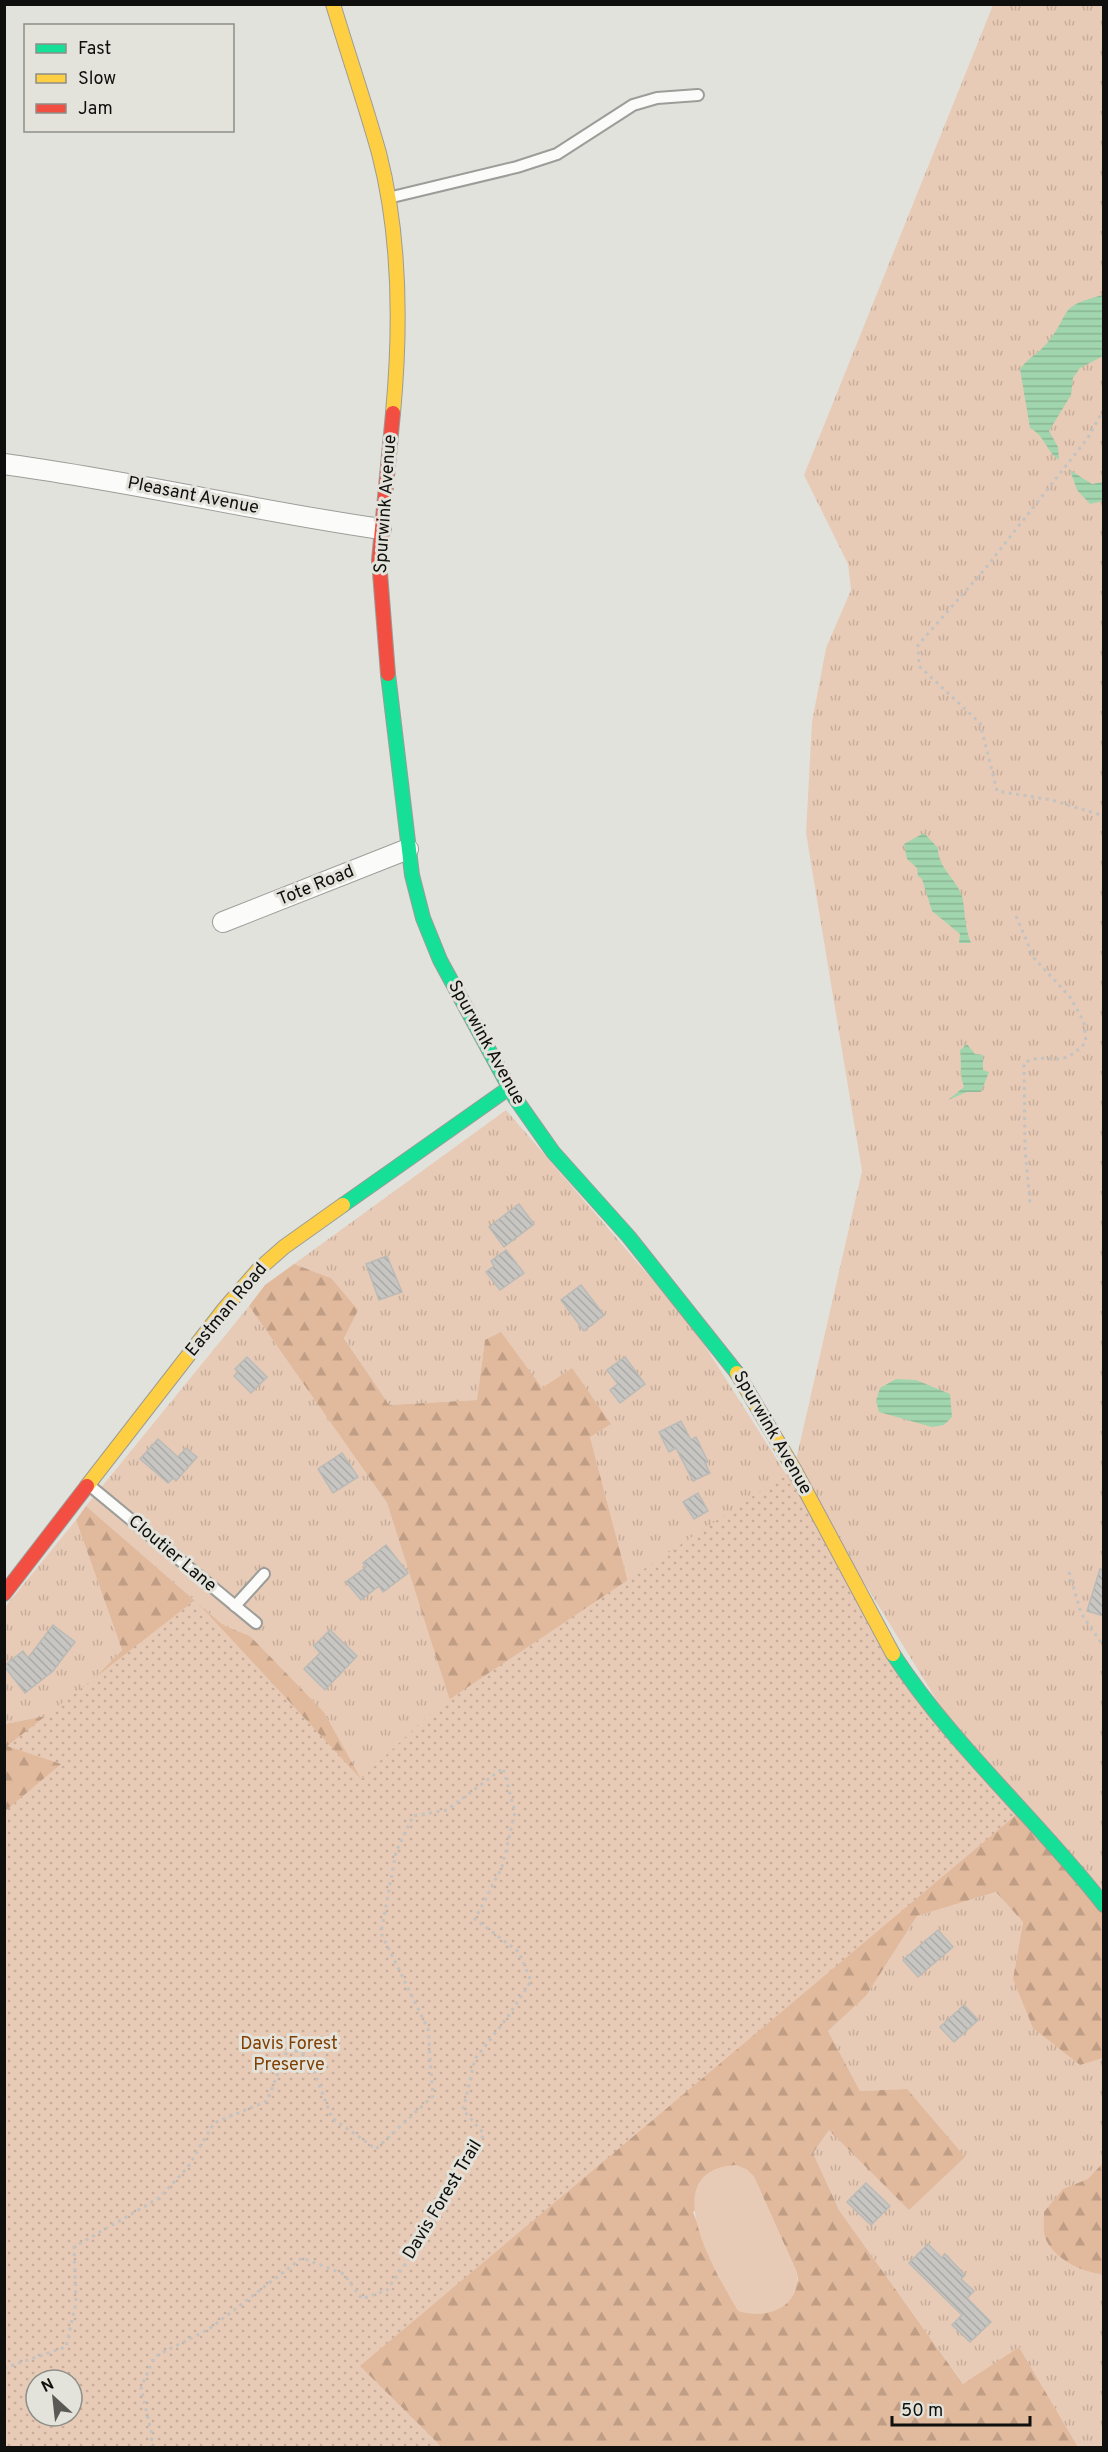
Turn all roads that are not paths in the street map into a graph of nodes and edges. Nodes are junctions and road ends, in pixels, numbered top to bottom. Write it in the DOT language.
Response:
graph roads {
  1 [pos="333,4"];
  2 [pos="698,95"];
  3 [pos="387,198"];
  4 [pos="4,464"];
  5 [pos="381,529"];
  6 [pos="408,849"];
  7 [pos="223,922"];
  8 [pos="509,1088"];
  9 [pos="88,1485"];
  10 [pos="264,1574"];
  11 [pos="4,1593"];
  12 [pos="235,1606"];
  13 [pos="256,1623"];
  14 [pos="1104,1905"];
  1 -- 3 [label="street, Spurwink Avenue"];
  2 -- 3 [label="lane"];
  3 -- 5 [label="street, Spurwink Avenue"];
  4 -- 5 [label="street, Pleasant Avenue"];
  5 -- 6 [label="street, Spurwink Avenue"];
  6 -- 7 [label="street, Tote Road"];
  6 -- 8 [label="street, Spurwink Avenue"];
  8 -- 9 [label="street, Eastman Road"];
  8 -- 14 [label="street, Spurwink Avenue"];
  9 -- 11 [label="street, Eastman Road"];
  9 -- 12 [label="lane, Cloutier Lane"];
  10 -- 12 [label="lane"];
  12 -- 13 [label="lane, Cloutier Lane"];
}
